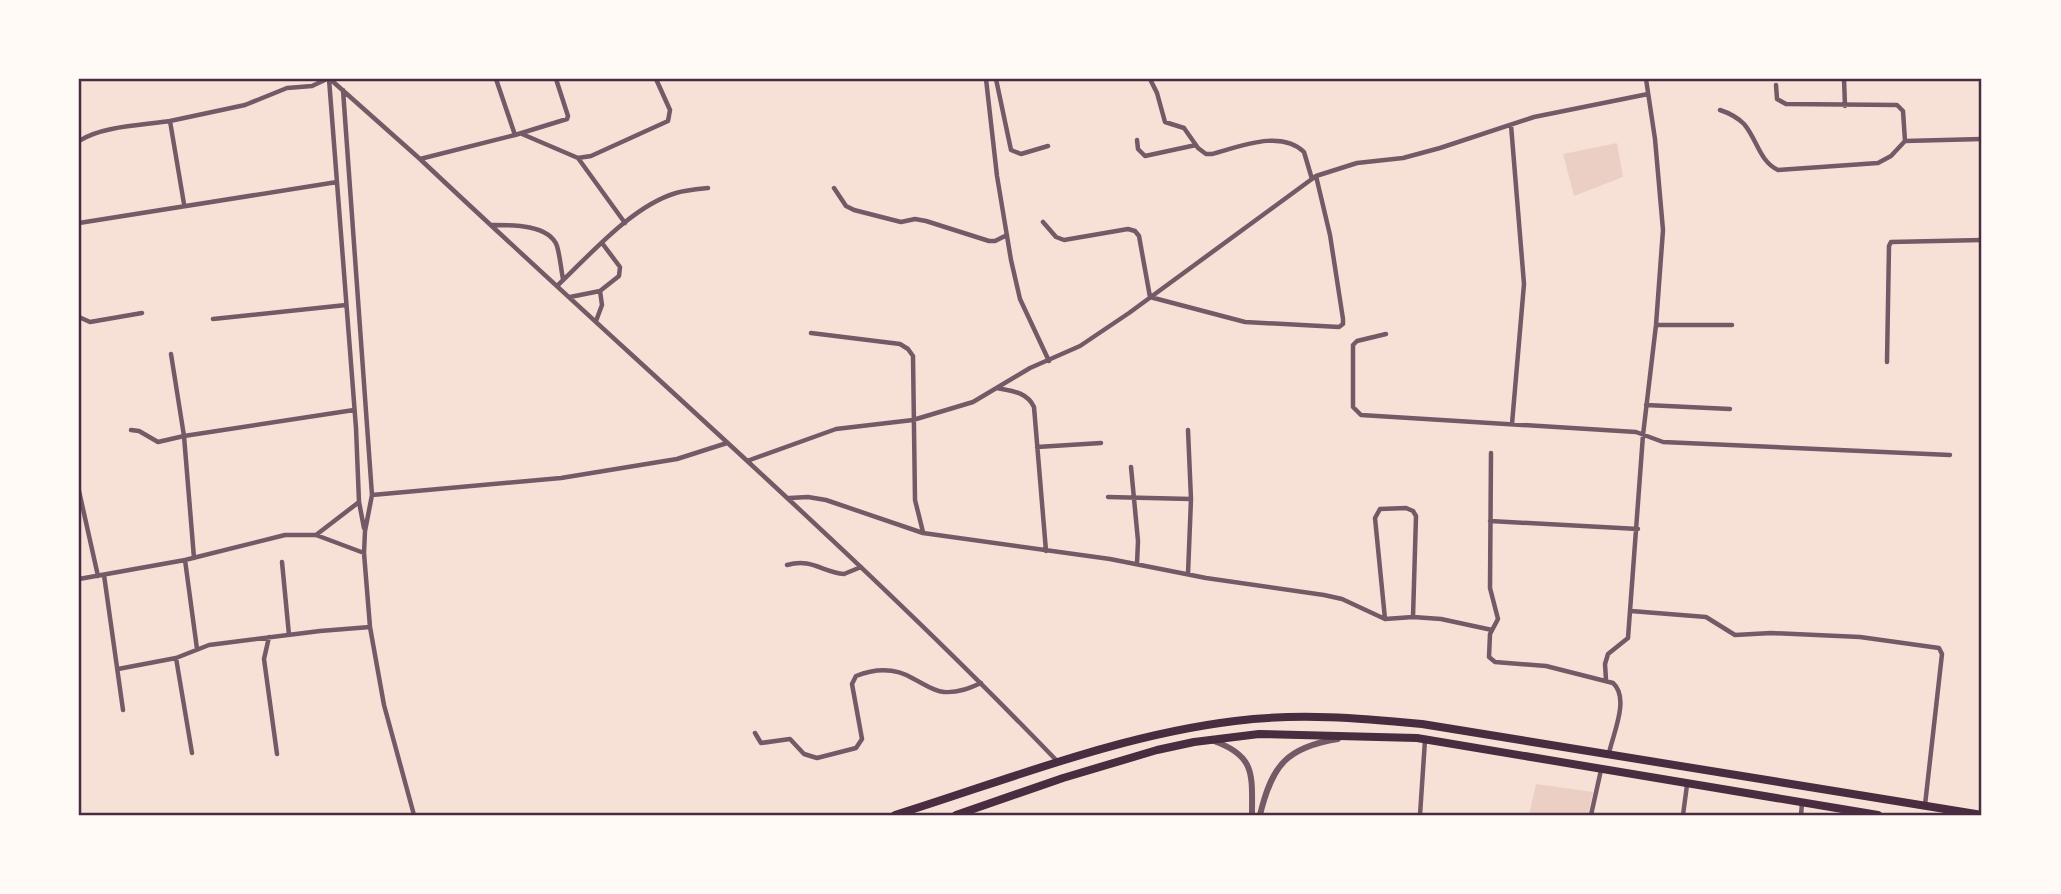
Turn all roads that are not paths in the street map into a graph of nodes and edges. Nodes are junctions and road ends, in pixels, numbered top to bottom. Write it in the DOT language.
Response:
graph roads {
  1 [pos="289,79"];
  2 [pos="328,79"];
  3 [pos="496,79"];
  4 [pos="556,79"];
  5 [pos="656,79"];
  6 [pos="986,79"];
  7 [pos="996,79"];
  8 [pos="1150,79"];
  9 [pos="1646,79"];
  10 [pos="1843,79"];
  11 [pos="1776,85"];
  12 [pos="295,86"];
  13 [pos="343,90"];
  14 [pos="1648,94"];
  15 [pos="1845,106"];
  16 [pos="1720,110"];
  17 [pos="170,121"];
  18 [pos="1511,125"];
  19 [pos="518,135"];
  20 [pos="1982,139"];
  21 [pos="1137,140"];
  22 [pos="79,141"];
  23 [pos="1905,141"];
  24 [pos="1196,145"];
  25 [pos="1048,146"];
  26 [pos="579,158"];
  27 [pos="420,159"];
  28 [pos="1314,177"];
  29 [pos="337,182"];
  30 [pos="708,188"];
  31 [pos="834,188"];
  32 [pos="184,205"];
  33 [pos="1043,222"];
  34 [pos="79,223"];
  35 [pos="625,223"];
  36 [pos="490,226"];
  37 [pos="1007,235"];
  38 [pos="1982,240"];
  39 [pos="603,243"];
  40 [pos="563,280"];
  41 [pos="557,286"];
  42 [pos="600,291"];
  43 [pos="1150,297"];
  44 [pos="569,298"];
  45 [pos="346,306"];
  46 [pos="142,313"];
  47 [pos="79,317"];
  48 [pos="213,319"];
  49 [pos="596,321"];
  50 [pos="1656,325"];
  51 [pos="1732,325"];
  52 [pos="811,333"];
  53 [pos="1386,334"];
  54 [pos="171,354"];
  55 [pos="1049,361"];
  56 [pos="1886,362"];
  57 [pos="996,388"];
  58 [pos="1646,405"];
  59 [pos="1730,409"];
  60 [pos="354,410"];
  61 [pos="912,421"];
  62 [pos="1512,424"];
  63 [pos="131,430"];
  64 [pos="1188,430"];
  65 [pos="1643,435"];
  66 [pos="184,436"];
  67 [pos="727,443"];
  68 [pos="1101,443"];
  69 [pos="1037,447"];
  70 [pos="1491,453"];
  71 [pos="1950,455"];
  72 [pos="747,461"];
  73 [pos="1131,467"];
  74 [pos="79,491"];
  75 [pos="372,495"];
  76 [pos="1134,496"];
  77 [pos="1108,497"];
  78 [pos="788,498"];
  79 [pos="1191,499"];
  80 [pos="359,502"];
  81 [pos="1490,521"];
  82 [pos="1638,528"];
  83 [pos="365,531"];
  84 [pos="923,533"];
  85 [pos="316,535"];
  86 [pos="1045,551"];
  87 [pos="364,553"];
  88 [pos="194,558"];
  89 [pos="185,560"];
  90 [pos="282,562"];
  91 [pos="1138,564"];
  92 [pos="787,565"];
  93 [pos="861,567"];
  94 [pos="1188,574"];
  95 [pos="104,575"];
  96 [pos="97,576"];
  97 [pos="79,579"];
  98 [pos="1631,611"];
  99 [pos="1413,617"];
  100 [pos="1385,619"];
  101 [pos="370,627"];
  102 [pos="1492,630"];
  103 [pos="289,635"];
  104 [pos="269,637"];
  105 [pos="197,649"];
  106 [pos="176,658"];
  107 [pos="118,669"];
  108 [pos="1606,680"];
  109 [pos="982,683"];
  110 [pos="123,710"];
  111 [pos="755,733"];
  112 [pos="1354,737"];
  113 [pos="1209,740"];
  114 [pos="1425,740"];
  115 [pos="192,753"];
  116 [pos="277,754"];
  117 [pos="1609,754"];
  118 [pos="1059,763"];
  119 [pos="1601,770"];
  120 [pos="1687,785"];
  121 [pos="1802,803"];
  122 [pos="1925,805"];
  123 [pos="414,815"];
  124 [pos="895,815"];
  125 [pos="956,815"];
  126 [pos="1259,815"];
  127 [pos="1420,815"];
  128 [pos="1591,815"];
  129 [pos="1683,815"];
  130 [pos="1801,815"];
  131 [pos="1878,815"];
  132 [pos="1982,815"];
  1 -- 12 [label="street"];
  2 -- 12 [label="street"];
  2 -- 13 [label="street"];
  2 -- 29 [label="street"];
  3 -- 19 [label="street"];
  4 -- 19 [label="street"];
  5 -- 26 [label="street"];
  6 -- 37 [label="street"];
  7 -- 25 [label="street"];
  8 -- 24 [label="street"];
  9 -- 14 [label="street"];
  10 -- 15 [label="street"];
  11 -- 15 [label="street"];
  12 -- 17 [label="street"];
  13 -- 27 [label="street"];
  13 -- 75 [label="street"];
  14 -- 18 [label="street"];
  14 -- 50 [label="street"];
  15 -- 23 [label="street"];
  16 -- 23 [label="street"];
  17 -- 22 [label="street"];
  17 -- 32 [label="street"];
  18 -- 28 [label="street"];
  18 -- 62 [label="street"];
  19 -- 26 [label="street"];
  19 -- 27 [label="street"];
  20 -- 23 [label="street"];
  21 -- 24 [label="street"];
  24 -- 28 [label="street"];
  26 -- 35 [label="street"];
  27 -- 36 [label="street"];
  28 -- 43 [label="street"];
  28 -- 43 [label="street"];
  29 -- 32 [label="street"];
  29 -- 45 [label="street"];
  30 -- 35 [label="street"];
  31 -- 37 [label="street"];
  32 -- 34 [label="street"];
  33 -- 43 [label="street"];
  35 -- 39 [label="street"];
  36 -- 40 [label="street"];
  36 -- 41 [label="street"];
  37 -- 55 [label="street"];
  38 -- 56 [label="street"];
  39 -- 40 [label="street"];
  39 -- 42 [label="street"];
  40 -- 41 [label="street"];
  41 -- 44 [label="street"];
  42 -- 44 [label="street"];
  42 -- 49 [label="street"];
  43 -- 55 [label="street"];
  44 -- 49 [label="street"];
  45 -- 48 [label="street"];
  45 -- 60 [label="street"];
  46 -- 47 [label="street"];
  49 -- 67 [label="street"];
  50 -- 51 [label="street"];
  50 -- 58 [label="street"];
  52 -- 61 [label="street"];
  53 -- 62 [label="street"];
  54 -- 66 [label="street"];
  55 -- 57 [label="street"];
  57 -- 61 [label="street"];
  57 -- 69 [label="street"];
  58 -- 59 [label="street"];
  58 -- 65 [label="street"];
  60 -- 66 [label="street"];
  60 -- 80 [label="street"];
  61 -- 72 [label="street"];
  61 -- 84 [label="street"];
  62 -- 65 [label="street"];
  63 -- 66 [label="street"];
  64 -- 79 [label="street"];
  65 -- 71 [label="street"];
  65 -- 82 [label="street"];
  66 -- 88 [label="street"];
  67 -- 72 [label="street"];
  67 -- 75 [label="street"];
  68 -- 69 [label="street"];
  69 -- 86 [label="street"];
  70 -- 81 [label="street"];
  72 -- 78 [label="street"];
  73 -- 76 [label="street"];
  74 -- 96 [label="street"];
  75 -- 83 [label="street"];
  76 -- 77 [label="street"];
  76 -- 79 [label="street"];
  76 -- 91 [label="street"];
  78 -- 84 [label="street"];
  78 -- 93 [label="street"];
  79 -- 94 [label="street"];
  80 -- 83 [label="street"];
  80 -- 85 [label="street"];
  81 -- 82 [label="street"];
  81 -- 102 [label="street"];
  82 -- 98 [label="street"];
  83 -- 87 [label="street"];
  84 -- 86 [label="street"];
  85 -- 87 [label="street"];
  85 -- 88 [label="street"];
  86 -- 91 [label="street"];
  87 -- 101 [label="street"];
  88 -- 89 [label="street"];
  89 -- 95 [label="street"];
  89 -- 105 [label="street"];
  90 -- 103 [label="street"];
  91 -- 94 [label="street"];
  92 -- 93 [label="street"];
  93 -- 109 [label="street"];
  94 -- 100 [label="street"];
  95 -- 96 [label="street"];
  95 -- 107 [label="street"];
  96 -- 97 [label="street"];
  98 -- 108 [label="street"];
  98 -- 122 [label="street"];
  99 -- 100 [label="street"];
  99 -- 100 [label="street"];
  99 -- 102 [label="street"];
  101 -- 103 [label="street"];
  101 -- 123 [label="street"];
  102 -- 108 [label="street"];
  103 -- 104 [label="street"];
  104 -- 105 [label="street"];
  104 -- 116 [label="street"];
  105 -- 106 [label="street"];
  106 -- 107 [label="street"];
  106 -- 115 [label="street"];
  107 -- 110 [label="street"];
  108 -- 117 [label="street"];
  109 -- 111 [label="street"];
  109 -- 118 [label="street"];
  112 -- 113 [label="highway"];
  112 -- 114 [label="highway"];
  112 -- 126 [label="street"];
  113 -- 125 [label="highway"];
  113 -- 126 [label="street"];
  114 -- 119 [label="highway"];
  114 -- 127 [label="street"];
  117 -- 118 [label="highway"];
  117 -- 122 [label="highway"];
  118 -- 124 [label="highway"];
  119 -- 120 [label="highway"];
  119 -- 128 [label="street"];
  120 -- 121 [label="highway"];
  120 -- 129 [label="street"];
  121 -- 130 [label="street"];
  121 -- 131 [label="highway"];
  122 -- 132 [label="highway"];
}
